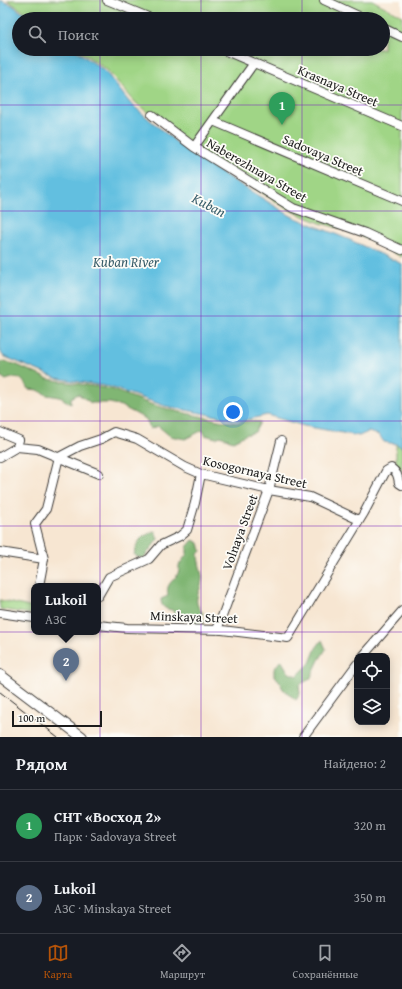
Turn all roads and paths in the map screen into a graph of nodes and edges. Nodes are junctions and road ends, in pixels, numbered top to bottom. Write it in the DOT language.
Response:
graph roads {
  1 [pos="107,0"];
  2 [pos="324,0"];
  3 [pos="136,12"];
  4 [pos="350,12"];
  5 [pos="390,31"];
  6 [pos="402,37"];
  7 [pos="238,56"];
  8 [pos="254,63"];
  9 [pos="152,115"];
  10 [pos="213,121"];
  11 [pos="402,126"];
  12 [pos="194,147"];
  13 [pos="402,201"];
  14 [pos="401,247"];
  15 [pos="0,432"];
  16 [pos="281,441"];
  17 [pos="17,447"];
  18 [pos="59,457"];
  19 [pos="0,458"];
  20 [pos="99,474"];
  21 [pos="201,474"];
  22 [pos="402,485"];
  23 [pos="269,490"];
  24 [pos="359,520"];
  25 [pos="0,552"];
  26 [pos="44,558"];
  27 [pos="40,583"];
  28 [pos="101,591"];
  29 [pos="402,611"];
  30 [pos="0,614"];
  31 [pos="31,618"];
  32 [pos="101,625"];
  33 [pos="217,630"];
  34 [pos="366,653"];
  35 [pos="354,668"];
  36 [pos="0,675"];
  37 [pos="82,737"];
  38 [pos="303,737"];
  1 -- 3 [label="street"];
  2 -- 4 [label="street"];
  5 -- 6 [label="street"];
  7 -- 8 [label="street, Krasnaya Street"];
  8 -- 10 [label="street"];
  8 -- 11 [label="street, Krasnaya Street"];
  9 -- 12 [label="street, Naberezhnaya Street"];
  10 -- 12 [label="street"];
  10 -- 13 [label="street, Sadovaya Street"];
  12 -- 14 [label="street, Naberezhnaya Street"];
  15 -- 17 [label="street"];
  16 -- 23 [label="street, Volnaya Street"];
  17 -- 18 [label="street"];
  17 -- 19 [label="street"];
  18 -- 20 [label="street"];
  18 -- 21 [label="street, Kosogornaya Street"];
  18 -- 26 [label="street"];
  21 -- 23 [label="street, Kosogornaya Street"];
  21 -- 28 [label="street"];
  22 -- 24 [label="street"];
  23 -- 24 [label="street, Kosogornaya Street"];
  23 -- 33 [label="street, Volnaya Street"];
  24 -- 33 [label="street, Minskaya Street"];
  25 -- 26 [label="street"];
  26 -- 27 [label="street"];
  29 -- 34 [label="street"];
  30 -- 31 [label="street"];
  32 -- 33 [label="street, Minskaya Street"];
  35 -- 38 [label="street"];
  36 -- 37 [label="main road"];
}
